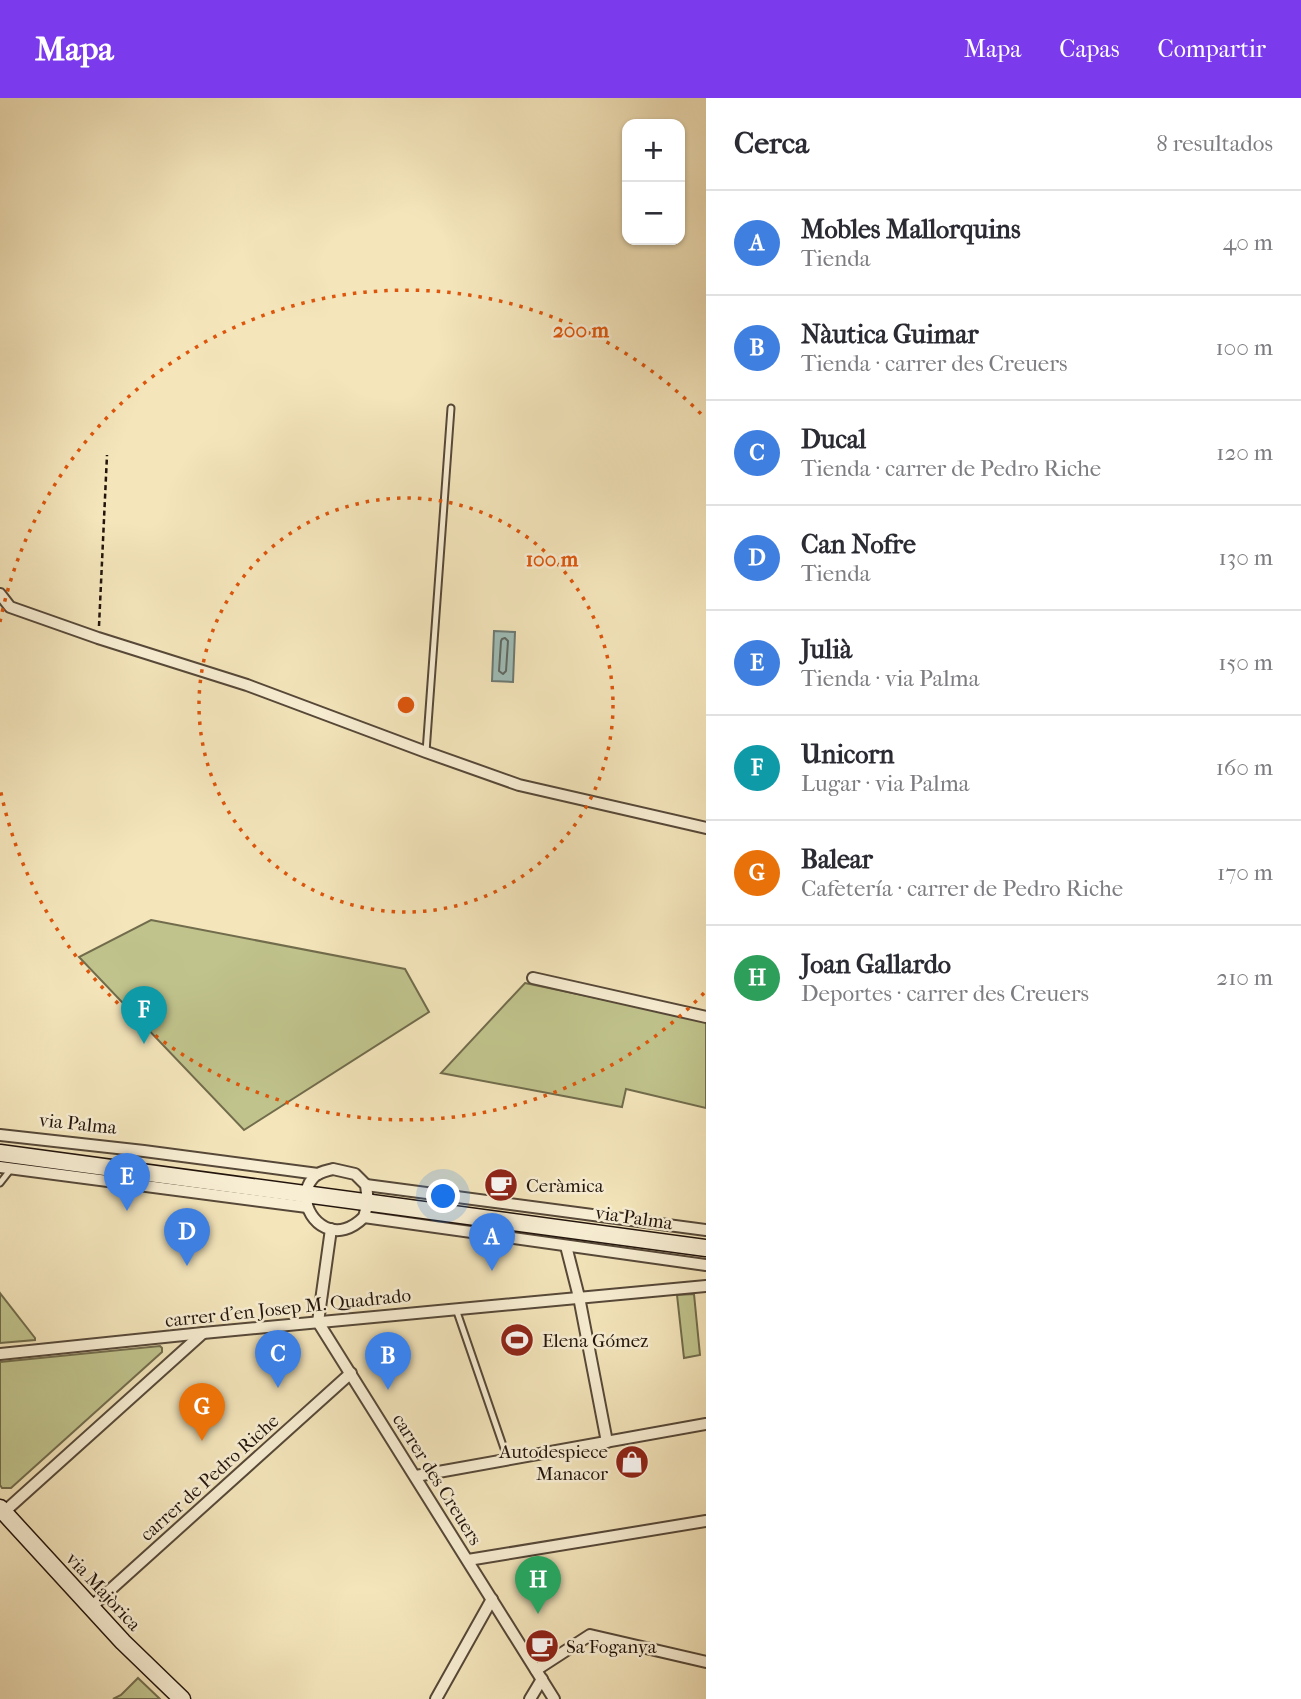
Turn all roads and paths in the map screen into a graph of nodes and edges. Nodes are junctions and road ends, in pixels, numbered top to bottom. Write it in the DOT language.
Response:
graph roads {
  1 [pos="451,408"];
  2 [pos="107,455"];
  3 [pos="0,594"];
  4 [pos="98,638"];
  5 [pos="426,752"];
  6 [pos="706,828"];
  7 [pos="533,978"];
  8 [pos="706,1017"];
  9 [pos="0,1135"];
  10 [pos="0,1153"];
  11 [pos="5,1168"];
  12 [pos="318,1174"];
  13 [pos="0,1184"];
  14 [pos="366,1185"];
  15 [pos="306,1200"];
  16 [pos="366,1210"];
  17 [pos="331,1229"];
  18 [pos="706,1230"];
  19 [pos="566,1245"];
  20 [pos="706,1248"];
  21 [pos="706,1265"];
  22 [pos="706,1286"];
  23 [pos="579,1297"];
  24 [pos="456,1309"];
  25 [pos="318,1322"];
  26 [pos="203,1333"];
  27 [pos="0,1354"];
  28 [pos="351,1373"];
  29 [pos="706,1424"];
  30 [pos="607,1442"];
  31 [pos="508,1460"];
  32 [pos="416,1476"];
  33 [pos="2,1510"];
  34 [pos="706,1521"];
  35 [pos="468,1560"];
  36 [pos="492,1599"];
  37 [pos="90,1608"];
  38 [pos="706,1662"];
  39 [pos="539,1675"];
  40 [pos="182,1699"];
  41 [pos="436,1699"];
  42 [pos="530,1699"];
  43 [pos="554,1699"];
  1 -- 5 [label="lane"];
  2 -- 4 [label="path"];
  3 -- 4 [label="street"];
  4 -- 5 [label="street"];
  5 -- 6 [label="street"];
  7 -- 8 [label="street"];
  9 -- 12 [label="street, via Palma"];
  10 -- 15 [label="main road, via Palma"];
  11 -- 13 [label="lane"];
  11 -- 15 [label="street"];
  12 -- 14 [label="street, via Palma"];
  12 -- 15 [label="street"];
  14 -- 16 [label="street"];
  14 -- 18 [label="street, via Palma"];
  15 -- 16 [label="main road, via Palma"];
  15 -- 17 [label="street"];
  16 -- 17 [label="street"];
  16 -- 19 [label="street, via Palma"];
  16 -- 20 [label="main road, via Palma"];
  17 -- 25 [label="street"];
  19 -- 21 [label="street, via Palma"];
  19 -- 23 [label="street"];
  22 -- 23 [label="street, carrer d'en Josep M. Quadrado"];
  23 -- 24 [label="street, carrer d'en Josep M. Quadrado"];
  23 -- 30 [label="street"];
  24 -- 25 [label="street, carrer d'en Josep M. Quadrado"];
  24 -- 31 [label="lane"];
  25 -- 26 [label="street, carrer d'en Josep M. Quadrado"];
  25 -- 28 [label="street, carrer des Creuers"];
  26 -- 27 [label="street, carrer d'en Josep M. Quadrado"];
  26 -- 33 [label="street"];
  28 -- 32 [label="street, carrer des Creuers"];
  28 -- 37 [label="street, carrer de Pedro Riche"];
  29 -- 30 [label="street"];
  30 -- 31 [label="street"];
  31 -- 32 [label="street"];
  32 -- 35 [label="street, carrer des Creuers"];
  33 -- 37 [label="main road, via Majòrica"];
  34 -- 35 [label="street"];
  35 -- 36 [label="street, carrer des Creuers"];
  36 -- 39 [label="street, carrer des Creuers"];
  36 -- 41 [label="street"];
  37 -- 40 [label="main road, via Majòrica"];
  38 -- 39 [label="street"];
  39 -- 42 [label="street"];
  39 -- 43 [label="street, carrer des Creuers"];
}
